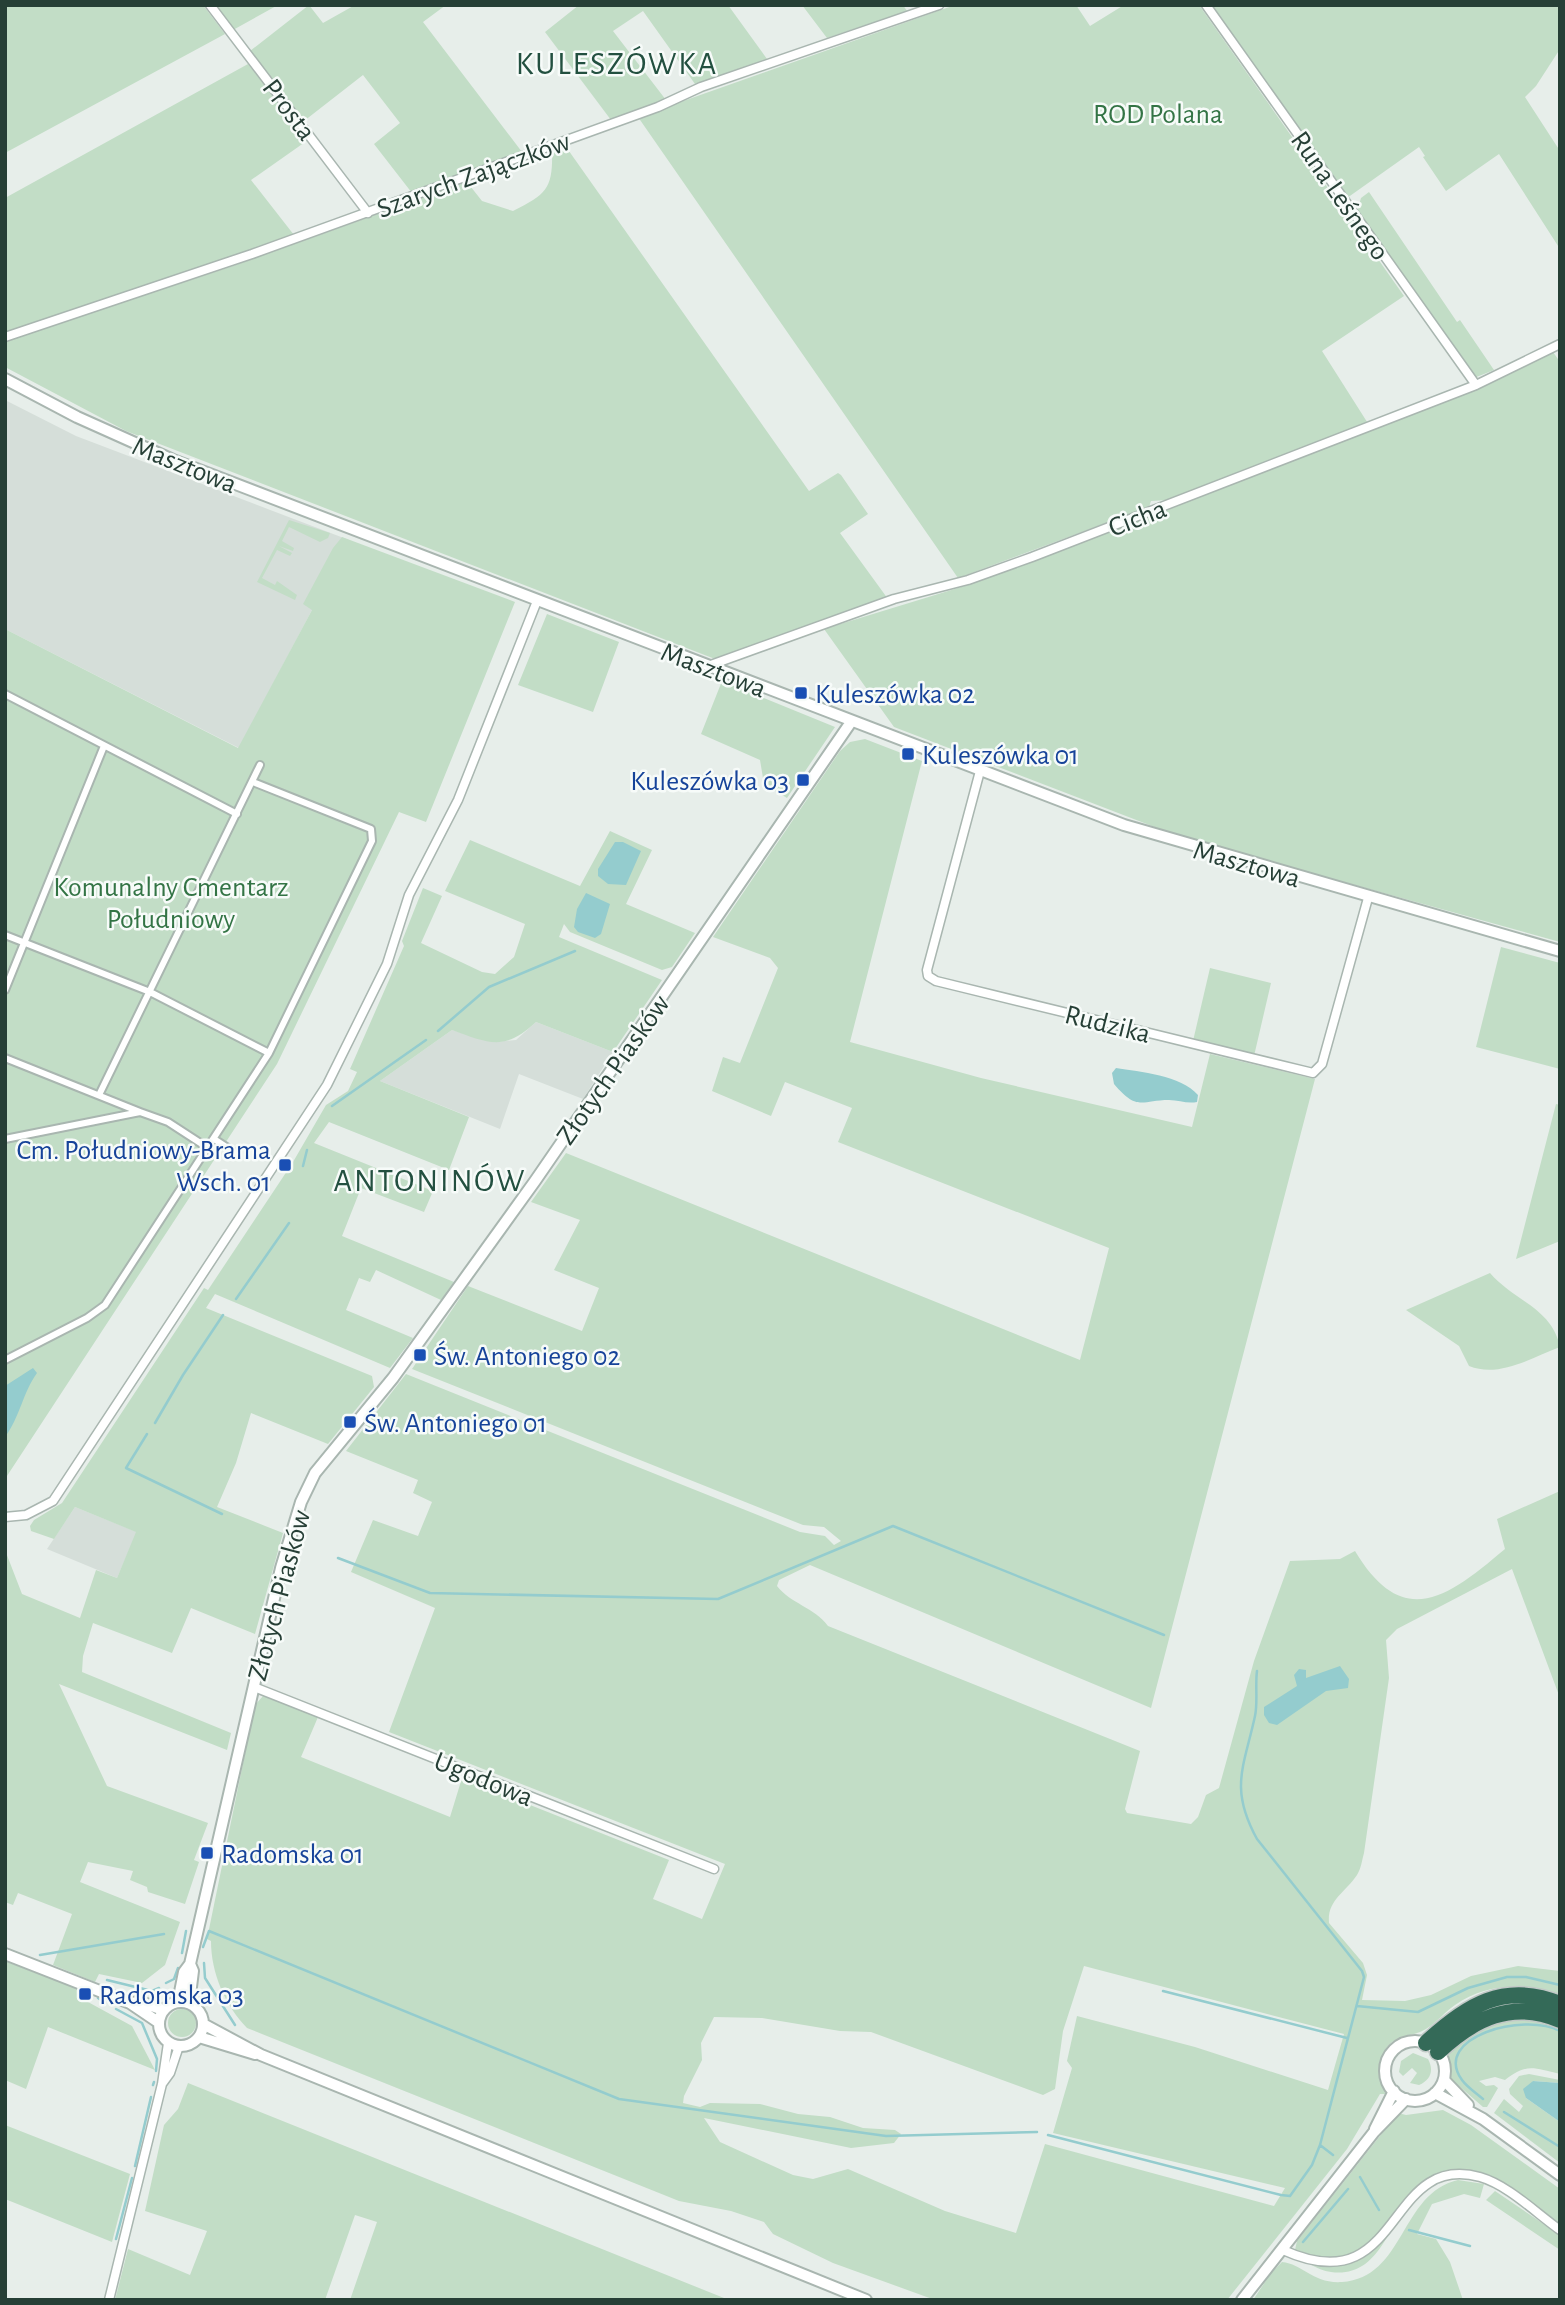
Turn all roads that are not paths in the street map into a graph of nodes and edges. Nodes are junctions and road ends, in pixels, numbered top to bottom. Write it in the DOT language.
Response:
graph roads {
  1 [pos="211,5"];
  2 [pos="939,5"];
  3 [pos="1206,5"];
  4 [pos="368,213"];
  5 [pos="5,337"];
  6 [pos="1560,344"];
  7 [pos="5,379"];
  8 [pos="1476,385"];
  9 [pos="537,601"];
  10 [pos="705,667"];
  11 [pos="5,695"];
  12 [pos="851,722"];
  13 [pos="104,746"];
  14 [pos="260,765"];
  15 [pos="980,771"];
  16 [pos="253,782"];
  17 [pos="237,814"];
  18 [pos="1368,898"];
  19 [pos="5,935"];
  20 [pos="24,943"];
  21 [pos="1560,951"];
  22 [pos="5,990"];
  23 [pos="150,992"];
  24 [pos="269,1053"];
  25 [pos="5,1058"];
  26 [pos="99,1096"];
  27 [pos="140,1112"];
  28 [pos="5,1139"];
  29 [pos="214,1139"];
  30 [pos="208,1148"];
  31 [pos="237,1154"];
  32 [pos="5,1360"];
  33 [pos="5,1517"];
  34 [pos="254,1687"];
  35 [pos="714,1869"];
  36 [pos="5,1954"];
  37 [pos="183,2002"];
  38 [pos="130,2003"];
  39 [pos="1560,2004"];
  40 [pos="163,2010"];
  41 [pos="1560,2020"];
  42 [pos="158,2022"];
  43 [pos="203,2024"];
  44 [pos="199,2037"];
  45 [pos="174,2044"];
  46 [pos="1432,2047"];
  47 [pos="261,2055"];
  48 [pos="1444,2080"];
  49 [pos="1394,2091"];
  50 [pos="1435,2093"];
  51 [pos="1406,2099"];
  52 [pos="1483,2119"];
  53 [pos="1374,2132"];
  54 [pos="1560,2175"];
  55 [pos="1560,2230"];
  56 [pos="1397,2233"];
  57 [pos="1283,2250"];
  58 [pos="1306,2269"];
  59 [pos="109,2300"];
  60 [pos="866,2300"];
  61 [pos="1242,2300"];
  1 -- 4 [label="street, Prosta"];
  2 -- 4 [label="street, Szarych Zajączków"];
  3 -- 8 [label="street, Runa Leśnego"];
  4 -- 5 [label="street, Szarych Zajączków"];
  6 -- 8 [label="street, Cicha"];
  7 -- 9 [label="street, Masztowa"];
  8 -- 10 [label="street, Cicha"];
  9 -- 10 [label="street, Masztowa"];
  9 -- 33 [label="street"];
  10 -- 12 [label="street, Masztowa"];
  11 -- 13 [label="street"];
  12 -- 15 [label="street, Masztowa"];
  12 -- 34 [label="street, Złotych Piasków"];
  13 -- 17 [label="street"];
  13 -- 20 [label="street"];
  14 -- 16 [label="street"];
  15 -- 18 [label="street, Masztowa"];
  15 -- 18 [label="street, Rudzika"];
  16 -- 17 [label="street"];
  16 -- 24 [label="street"];
  17 -- 23 [label="street"];
  18 -- 21 [label="street, Masztowa"];
  19 -- 20 [label="street"];
  20 -- 22 [label="street"];
  20 -- 23 [label="street"];
  23 -- 24 [label="street"];
  23 -- 26 [label="street"];
  24 -- 29 [label="street"];
  25 -- 26 [label="street"];
  26 -- 27 [label="street"];
  27 -- 28 [label="street"];
  27 -- 30 [label="street"];
  29 -- 30 [label="street"];
  29 -- 31 [label="street"];
  30 -- 32 [label="street"];
  34 -- 35 [label="street, Ugodowa"];
  34 -- 37 [label="street, Złotych Piasków"];
  36 -- 38 [label="street"];
  37 -- 40 [label="street"];
  37 -- 43 [label="street"];
  38 -- 40 [label="street"];
  38 -- 42 [label="street"];
  39 -- 46 [label="highway"];
  40 -- 42 [label="street"];
  41 -- 46 [label="highway"];
  42 -- 45 [label="street"];
  43 -- 44 [label="street"];
  43 -- 47 [label="street"];
  44 -- 45 [label="street"];
  44 -- 47 [label="street"];
  45 -- 59 [label="street"];
  46 -- 48 [label="street"];
  46 -- 49 [label="street"];
  47 -- 60 [label="street"];
  48 -- 50 [label="street"];
  48 -- 52 [label="street"];
  49 -- 51 [label="street"];
  49 -- 53 [label="street"];
  50 -- 51 [label="street"];
  50 -- 52 [label="street"];
  51 -- 53 [label="street"];
  52 -- 54 [label="street"];
  53 -- 57 [label="street"];
  55 -- 56 [label="street"];
  57 -- 58 [label="street"];
  57 -- 61 [label="street"];
}
